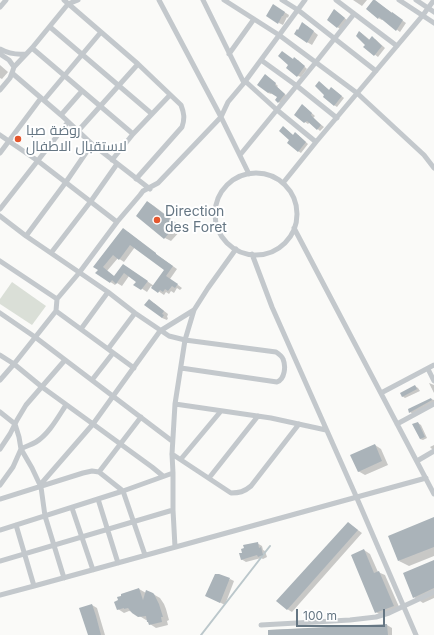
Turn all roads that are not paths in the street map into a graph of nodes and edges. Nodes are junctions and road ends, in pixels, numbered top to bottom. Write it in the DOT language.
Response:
graph roads {
  1 [pos="6,0"];
  2 [pos="78,0"];
  3 [pos="159,0"];
  4 [pos="203,0"];
  5 [pos="282,0"];
  6 [pos="305,0"];
  7 [pos="336,0"];
  8 [pos="399,0"];
  9 [pos="416,0"];
  10 [pos="434,0"];
  11 [pos="228,1"];
  12 [pos="66,2"];
  13 [pos="0,7"];
  14 [pos="428,8"];
  15 [pos="298,10"];
  16 [pos="434,12"];
  17 [pos="354,14"];
  18 [pos="422,15"];
  19 [pos="254,19"];
  20 [pos="434,23"];
  21 [pos="50,26"];
  22 [pos="101,32"];
  23 [pos="279,36"];
  24 [pos="335,38"];
  25 [pos="397,46"];
  26 [pos="32,48"];
  27 [pos="0,49"];
  28 [pos="0,54"];
  29 [pos="26,54"];
  30 [pos="82,54"];
  31 [pos="229,54"];
  32 [pos="260,60"];
  33 [pos="316,62"];
  34 [pos="138,64"];
  35 [pos="14,67"];
  36 [pos="376,71"];
  37 [pos="12,73"];
  38 [pos="64,75"];
  39 [pos="244,82"];
  40 [pos="119,86"];
  41 [pos="297,86"];
  42 [pos="0,90"];
  43 [pos="82,91"];
  44 [pos="357,93"];
  45 [pos="170,95"];
  46 [pos="43,99"];
  47 [pos="100,106"];
  48 [pos="277,110"];
  49 [pos="152,114"];
  50 [pos="61,115"];
  51 [pos="221,117"];
  52 [pos="337,118"];
  53 [pos="68,122"];
  54 [pos="78,131"];
  55 [pos="133,134"];
  56 [pos="0,135"];
  57 [pos="9,141"];
  58 [pos="316,142"];
  59 [pos="92,144"];
  60 [pos="0,153"];
  61 [pos="240,155"];
  62 [pos="112,160"];
  63 [pos="38,161"];
  64 [pos="117,164"];
  65 [pos="434,168"];
  66 [pos="249,174"];
  67 [pos="136,179"];
  68 [pos="66,182"];
  69 [pos="283,183"];
  70 [pos="150,189"];
  71 [pos="91,201"];
  72 [pos="0,209"];
  73 [pos="0,216"];
  74 [pos="117,222"];
  75 [pos="294,228"];
  76 [pos="26,236"];
  77 [pos="236,249"];
  78 [pos="50,253"];
  79 [pos="252,254"];
  80 [pos="1,263"];
  81 [pos="79,273"];
  82 [pos="108,292"];
  83 [pos="57,299"];
  84 [pos="194,310"];
  85 [pos="56,311"];
  86 [pos="135,313"];
  87 [pos="0,314"];
  88 [pos="81,329"];
  89 [pos="160,331"];
  90 [pos="35,337"];
  91 [pos="185,340"];
  92 [pos="108,349"];
  93 [pos="113,353"];
  94 [pos="0,355"];
  95 [pos="65,360"];
  96 [pos="14,364"];
  97 [pos="434,365"];
  98 [pos="134,368"];
  99 [pos="181,368"];
  100 [pos="428,369"];
  101 [pos="0,380"];
  102 [pos="92,380"];
  103 [pos="434,381"];
  104 [pos="42,387"];
  105 [pos="381,393"];
  106 [pos="113,396"];
  107 [pos="175,404"];
  108 [pos="434,404"];
  109 [pos="66,405"];
  110 [pos="221,410"];
  111 [pos="0,412"];
  112 [pos="258,416"];
  113 [pos="141,417"];
  114 [pos="15,424"];
  115 [pos="93,424"];
  116 [pos="299,424"];
  117 [pos="397,424"];
  118 [pos="326,430"];
  119 [pos="172,441"];
  120 [pos="121,444"];
  121 [pos="21,448"];
  122 [pos="0,449"];
  123 [pos="434,451"];
  124 [pos="172,454"];
  125 [pos="181,459"];
  126 [pos="417,461"];
  127 [pos="99,472"];
  128 [pos="173,473"];
  129 [pos="163,476"];
  130 [pos="209,478"];
  131 [pos="426,478"];
  132 [pos="0,485"];
  133 [pos="40,486"];
  134 [pos="123,491"];
  135 [pos="433,491"];
  136 [pos="356,496"];
  137 [pos="0,499"];
  138 [pos="98,499"];
  139 [pos="72,508"];
  140 [pos="173,510"];
  141 [pos="45,516"];
  142 [pos="134,522"];
  143 [pos="16,525"];
  144 [pos="108,529"];
  145 [pos="0,530"];
  146 [pos="82,537"];
  147 [pos="54,546"];
  148 [pos="175,547"];
  149 [pos="25,554"];
  150 [pos="145,555"];
  151 [pos="0,561"];
  152 [pos="118,563"];
  153 [pos="93,570"];
  154 [pos="64,578"];
  155 [pos="34,586"];
  156 [pos="434,592"];
  157 [pos="0,595"];
  158 [pos="403,606"];
  159 [pos="261,625"];
  160 [pos="416,635"];
  1 -- 13 [label="street"];
  2 -- 12 [label="street"];
  3 -- 51 [label="street"];
  4 -- 31 [label="street"];
  5 -- 15 [label="street"];
  6 -- 15 [label="street"];
  7 -- 17 [label="street"];
  8 -- 18 [label="street"];
  9 -- 14 [label="street"];
  10 -- 14 [label="street"];
  11 -- 19 [label="street"];
  12 -- 21 [label="street"];
  12 -- 22 [label="street"];
  14 -- 16 [label="street"];
  14 -- 18 [label="street"];
  15 -- 23 [label="street"];
  15 -- 24 [label="street"];
  17 -- 24 [label="street"];
  17 -- 25 [label="street"];
  18 -- 20 [label="street"];
  18 -- 25 [label="street"];
  19 -- 23 [label="street"];
  19 -- 31 [label="street"];
  21 -- 26 [label="street"];
  21 -- 30 [label="street"];
  22 -- 30 [label="street"];
  22 -- 34 [label="street"];
  23 -- 32 [label="street"];
  23 -- 33 [label="street"];
  24 -- 33 [label="street"];
  24 -- 36 [label="street"];
  25 -- 36 [label="street"];
  26 -- 29 [label="street"];
  26 -- 38 [label="street"];
  27 -- 29 [label="street"];
  28 -- 35 [label="street"];
  29 -- 35 [label="street"];
  30 -- 38 [label="street"];
  30 -- 40 [label="street"];
  31 -- 39 [label="street"];
  32 -- 39 [label="street"];
  32 -- 41 [label="street"];
  33 -- 41 [label="street"];
  33 -- 44 [label="street"];
  34 -- 40 [label="street"];
  34 -- 45 [label="street"];
  35 -- 37 [label="street"];
  36 -- 44 [label="street"];
  37 -- 42 [label="street"];
  37 -- 46 [label="street"];
  38 -- 43 [label="street"];
  38 -- 46 [label="street"];
  39 -- 48 [label="street"];
  39 -- 51 [label="street"];
  40 -- 47 [label="street"];
  40 -- 49 [label="street"];
  41 -- 48 [label="street"];
  41 -- 52 [label="street"];
  43 -- 47 [label="street"];
  43 -- 50 [label="street"];
  44 -- 52 [label="street"];
  44 -- 65 [label="street"];
  45 -- 49 [label="street"];
  45 -- 67 [label="street"];
  46 -- 50 [label="street"];
  46 -- 57 [label="street"];
  47 -- 54 [label="street"];
  47 -- 55 [label="street"];
  48 -- 58 [label="street"];
  48 -- 61 [label="street"];
  49 -- 55 [label="street"];
  50 -- 53 [label="street"];
  51 -- 61 [label="street"];
  51 -- 70 [label="street"];
  52 -- 58 [label="street"];
  53 -- 54 [label="street"];
  53 -- 63 [label="street"];
  54 -- 59 [label="street"];
  55 -- 62 [label="street"];
  56 -- 57 [label="street"];
  57 -- 60 [label="street"];
  57 -- 63 [label="street"];
  58 -- 69 [label="street"];
  59 -- 62 [label="street"];
  59 -- 68 [label="street"];
  61 -- 66 [label="street"];
  62 -- 64 [label="street"];
  63 -- 68 [label="street"];
  63 -- 72 [label="street"];
  64 -- 67 [label="street"];
  64 -- 71 [label="street"];
  66 -- 69 [label="street"];
  66 -- 77 [label="street"];
  67 -- 70 [label="street"];
  68 -- 71 [label="street"];
  68 -- 76 [label="street"];
  69 -- 75 [label="street"];
  70 -- 74 [label="street"];
  71 -- 74 [label="street"];
  71 -- 78 [label="street"];
  73 -- 76 [label="street"];
  74 -- 81 [label="street"];
  75 -- 79 [label="street"];
  75 -- 105 [label="street"];
  76 -- 78 [label="street"];
  77 -- 79 [label="street"];
  77 -- 84 [label="street"];
  78 -- 81 [label="street"];
  79 -- 118 [label="street"];
  80 -- 83 [label="street"];
  81 -- 82 [label="street"];
  81 -- 83 [label="street"];
  82 -- 86 [label="street"];
  82 -- 88 [label="street"];
  83 -- 85 [label="street"];
  84 -- 89 [label="street"];
  84 -- 91 [label="street"];
  85 -- 88 [label="street"];
  85 -- 90 [label="street"];
  86 -- 89 [label="street"];
  86 -- 92 [label="street"];
  87 -- 90 [label="street"];
  88 -- 92 [label="street"];
  89 -- 91 [label="street"];
  89 -- 98 [label="street"];
  90 -- 95 [label="street"];
  90 -- 96 [label="street"];
  91 -- 99 [label="street"];
  91 -- 99 [label="street"];
  92 -- 93 [label="street"];
  93 -- 98 [label="street"];
  93 -- 102 [label="street"];
  94 -- 96 [label="street"];
  95 -- 102 [label="street"];
  95 -- 104 [label="street"];
  96 -- 101 [label="street"];
  96 -- 104 [label="street"];
  97 -- 100 [label="street"];
  98 -- 106 [label="street"];
  99 -- 107 [label="street"];
  100 -- 103 [label="street"];
  100 -- 105 [label="street"];
  102 -- 106 [label="street"];
  104 -- 109 [label="street"];
  104 -- 114 [label="street"];
  105 -- 117 [label="street"];
  106 -- 113 [label="street"];
  106 -- 115 [label="street"];
  107 -- 110 [label="street"];
  107 -- 119 [label="street"];
  108 -- 117 [label="street"];
  109 -- 115 [label="street"];
  109 -- 121 [label="street"];
  110 -- 112 [label="street"];
  110 -- 125 [label="street"];
  111 -- 114 [label="street"];
  112 -- 116 [label="street"];
  112 -- 130 [label="street"];
  113 -- 119 [label="street"];
  113 -- 120 [label="street"];
  114 -- 121 [label="street"];
  114 -- 122 [label="street"];
  115 -- 120 [label="street"];
  115 -- 133 [label="street"];
  116 -- 118 [label="street"];
  116 -- 130 [label="street"];
  117 -- 126 [label="street"];
  118 -- 136 [label="street"];
  119 -- 124 [label="street"];
  120 -- 127 [label="street"];
  120 -- 129 [label="street"];
  121 -- 132 [label="street"];
  121 -- 133 [label="street"];
  123 -- 126 [label="street"];
  124 -- 125 [label="street"];
  124 -- 128 [label="street"];
  125 -- 130 [label="street"];
  126 -- 131 [label="street"];
  127 -- 133 [label="street"];
  127 -- 134 [label="street"];
  128 -- 129 [label="street"];
  128 -- 140 [label="street"];
  129 -- 134 [label="street"];
  131 -- 135 [label="street"];
  131 -- 136 [label="street"];
  133 -- 137 [label="street"];
  133 -- 141 [label="street"];
  134 -- 138 [label="street"];
  134 -- 142 [label="street"];
  136 -- 148 [label="street"];
  136 -- 158 [label="street"];
  138 -- 139 [label="street"];
  138 -- 144 [label="street"];
  139 -- 141 [label="street"];
  139 -- 146 [label="street"];
  140 -- 142 [label="street"];
  140 -- 148 [label="street"];
  141 -- 143 [label="street"];
  141 -- 147 [label="street"];
  142 -- 144 [label="street"];
  142 -- 150 [label="street"];
  143 -- 145 [label="street"];
  143 -- 149 [label="street"];
  144 -- 146 [label="street"];
  144 -- 152 [label="street"];
  146 -- 147 [label="street"];
  146 -- 153 [label="street"];
  147 -- 149 [label="street"];
  147 -- 154 [label="street"];
  148 -- 150 [label="street"];
  149 -- 151 [label="street"];
  149 -- 155 [label="street"];
  150 -- 152 [label="street"];
  152 -- 153 [label="street"];
  153 -- 154 [label="street"];
  154 -- 155 [label="street"];
  155 -- 157 [label="street"];
  156 -- 158 [label="street"];
  158 -- 159 [label="street"];
  158 -- 160 [label="street"];
}
